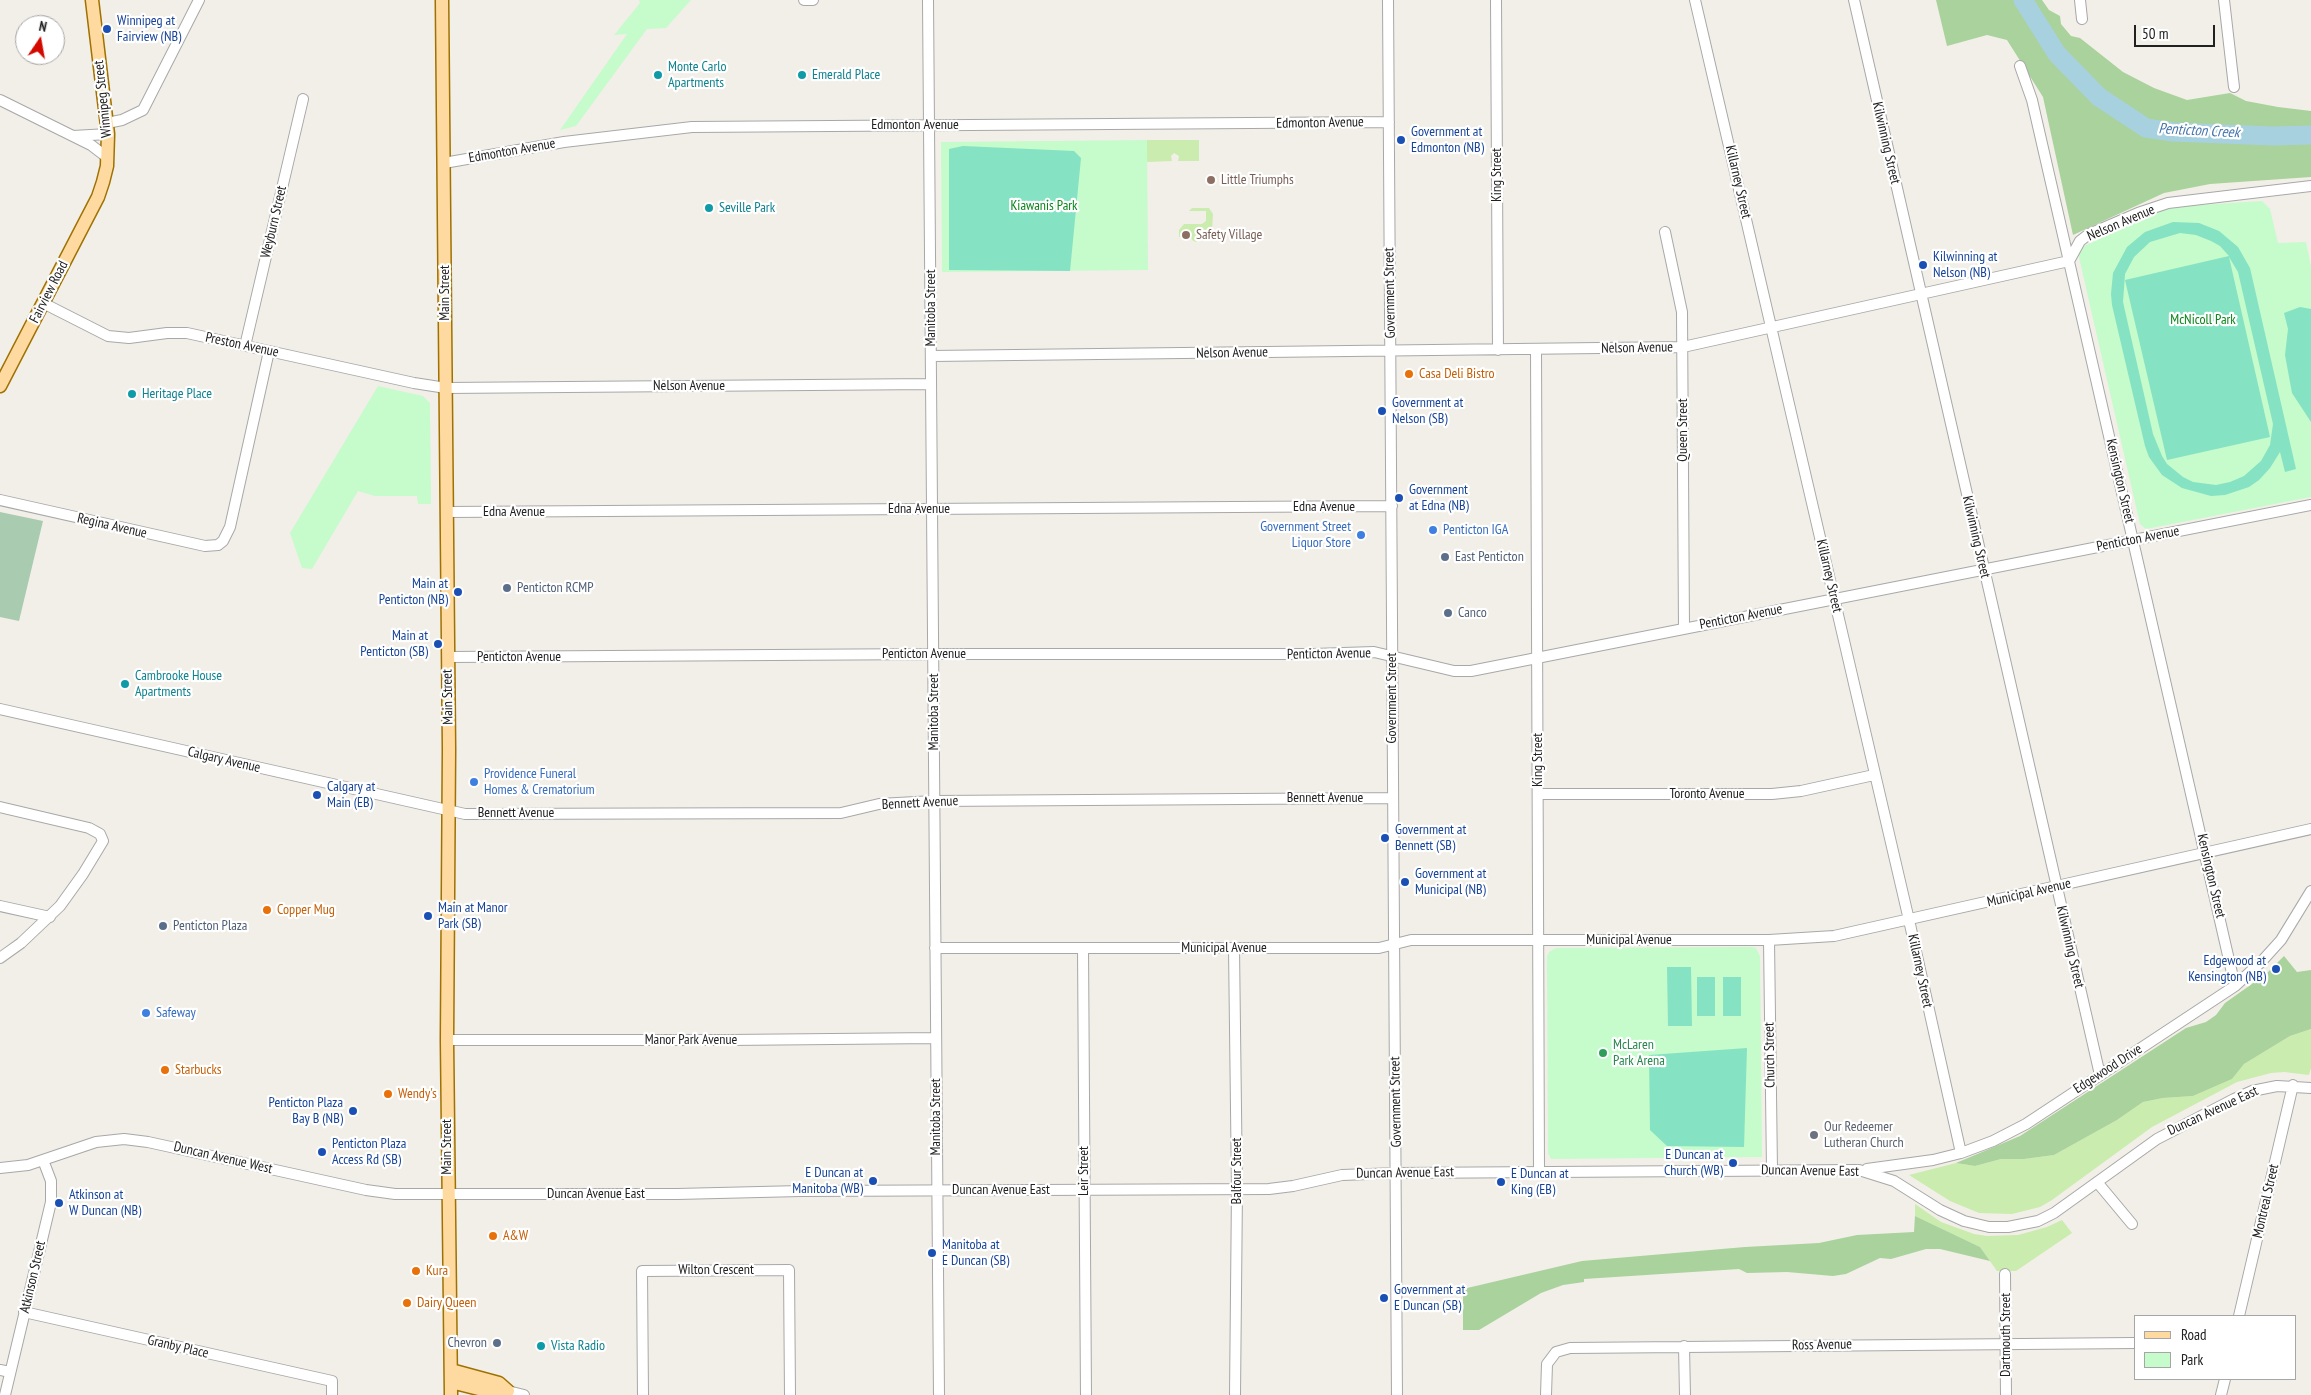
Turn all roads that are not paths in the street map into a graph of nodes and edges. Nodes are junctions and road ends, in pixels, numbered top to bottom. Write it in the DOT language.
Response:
graph roads {
  1 [pos="92,0"];
  2 [pos="199,0"];
  3 [pos="442,0"];
  4 [pos="804,0"];
  5 [pos="813,0"];
  6 [pos="928,0"];
  7 [pos="1388,0"];
  8 [pos="1496,0"];
  9 [pos="1695,0"];
  10 [pos="1854,0"];
  11 [pos="2080,0"];
  12 [pos="2224,0"];
  13 [pos="2082,19"];
  14 [pos="2020,66"];
  15 [pos="2234,87"];
  16 [pos="303,99"];
  17 [pos="0,100"];
  18 [pos="1389,122"];
  19 [pos="929,125"];
  20 [pos="107,128"];
  21 [pos="70,136"];
  22 [pos="108,158"];
  23 [pos="444,163"];
  24 [pos="2311,186"];
  25 [pos="98,197"];
  26 [pos="1665,232"];
  27 [pos="2070,261"];
  28 [pos="1921,294"];
  29 [pos="43,303"];
  30 [pos="1772,328"];
  31 [pos="245,346"];
  32 [pos="1683,348"];
  33 [pos="1536,349"];
  34 [pos="1498,350"];
  35 [pos="269,351"];
  36 [pos="1391,351"];
  37 [pos="932,356"];
  38 [pos="3,372"];
  39 [pos="931,384"];
  40 [pos="0,386"];
  41 [pos="446,388"];
  42 [pos="0,500"];
  43 [pos="2311,505"];
  44 [pos="1392,506"];
  45 [pos="932,509"];
  46 [pos="447,512"];
  47 [pos="2134,540"];
  48 [pos="1983,569"];
  49 [pos="1835,599"];
  50 [pos="1684,629"];
  51 [pos="933,654"];
  52 [pos="1392,656"];
  53 [pos="448,657"];
  54 [pos="1537,658"];
  55 [pos="0,709"];
  56 [pos="1874,775"];
  57 [pos="1538,794"];
  58 [pos="1393,798"];
  59 [pos="934,801"];
  60 [pos="0,807"];
  61 [pos="448,810"];
  62 [pos="2311,829"];
  63 [pos="2206,852"];
  64 [pos="2056,887"];
  65 [pos="2311,891"];
  66 [pos="0,906"];
  67 [pos="50,917"];
  68 [pos="1909,920"];
  69 [pos="1538,940"];
  70 [pos="1769,940"];
  71 [pos="1394,945"];
  72 [pos="935,948"];
  73 [pos="1082,948"];
  74 [pos="1234,948"];
  75 [pos="0,958"];
  76 [pos="2235,986"];
  77 [pos="936,1038"];
  78 [pos="447,1040"];
  79 [pos="2100,1074"];
  80 [pos="2292,1085"];
  81 [pos="2311,1088"];
  82 [pos="1961,1153"];
  83 [pos="43,1160"];
  84 [pos="0,1168"];
  85 [pos="1772,1170"];
  86 [pos="1859,1170"];
  87 [pos="1539,1171"];
  88 [pos="1397,1172"];
  89 [pos="2097,1182"];
  90 [pos="1084,1189"];
  91 [pos="1237,1189"];
  92 [pos="936,1190"];
  93 [pos="448,1194"];
  94 [pos="2132,1224"];
  95 [pos="2005,1274"];
  96 [pos="24,1312"];
  97 [pos="2239,1315"];
  98 [pos="2006,1343"];
  99 [pos="2134,1343"];
  100 [pos="1684,1346"];
  101 [pos="5,1371"];
  102 [pos="451,1376"];
  103 [pos="2225,1380"];
  104 [pos="508,1391"];
  105 [pos="4,1395"];
  106 [pos="332,1395"];
  107 [pos="451,1395"];
  108 [pos="524,1395"];
  109 [pos="643,1395"];
  110 [pos="790,1395"];
  111 [pos="939,1395"];
  112 [pos="1086,1395"];
  113 [pos="1236,1395"];
  114 [pos="1397,1395"];
  115 [pos="1546,1395"];
  116 [pos="1685,1395"];
  117 [pos="2006,1395"];
  118 [pos="2221,1395"];
  1 -- 20 [label="main road, Winnipeg Street"];
  2 -- 20 [label="street"];
  3 -- 23 [label="main road, Main Street"];
  4 -- 5 [label="street"];
  6 -- 19 [label="street, Manitoba Street"];
  7 -- 18 [label="street, Government Street"];
  8 -- 34 [label="street, King Street"];
  9 -- 30 [label="street, Killarney Street"];
  10 -- 28 [label="street, Kilwinning Street"];
  11 -- 13 [label="street"];
  12 -- 15 [label="street"];
  14 -- 27 [label="street, Kensington Street"];
  16 -- 31 [label="street, Weyburn Street"];
  17 -- 21 [label="street"];
  18 -- 19 [label="street, Edmonton Avenue"];
  18 -- 36 [label="street, Government Street"];
  19 -- 23 [label="street, Edmonton Avenue"];
  19 -- 37 [label="street, Manitoba Street"];
  20 -- 21 [label="street"];
  20 -- 22 [label="main road, Winnipeg Street"];
  21 -- 22 [label="street"];
  22 -- 25 [label="main road, Winnipeg Street"];
  23 -- 41 [label="main road, Main Street"];
  24 -- 27 [label="street, Nelson Avenue"];
  25 -- 29 [label="main road, Fairview Road"];
  26 -- 32 [label="street, Queen Street"];
  27 -- 28 [label="street, Nelson Avenue"];
  27 -- 47 [label="street, Kensington Street"];
  28 -- 30 [label="street, Nelson Avenue"];
  28 -- 48 [label="street, Kilwinning Street"];
  29 -- 31 [label="street, Preston Avenue"];
  29 -- 38 [label="main road, Fairview Road"];
  30 -- 32 [label="street, Nelson Avenue"];
  30 -- 49 [label="street, Killarney Street"];
  31 -- 35 [label="street, Preston Avenue"];
  32 -- 33 [label="street, Nelson Avenue"];
  32 -- 50 [label="street, Queen Street"];
  33 -- 34 [label="street, Nelson Avenue"];
  33 -- 54 [label="street, King Street"];
  34 -- 36 [label="street, Nelson Avenue"];
  35 -- 41 [label="street, Preston Avenue"];
  35 -- 42 [label="street, Regina Avenue"];
  36 -- 37 [label="street, Nelson Avenue"];
  36 -- 44 [label="street, Government Street"];
  37 -- 39 [label="street, Manitoba Street"];
  38 -- 40 [label="main road, Fairview Road"];
  39 -- 41 [label="street, Nelson Avenue"];
  39 -- 45 [label="street, Manitoba Street"];
  41 -- 46 [label="main road, Main Street"];
  43 -- 47 [label="street, Penticton Avenue"];
  44 -- 45 [label="street, Edna Avenue"];
  44 -- 52 [label="street, Government Street"];
  45 -- 46 [label="street, Edna Avenue"];
  45 -- 51 [label="street, Manitoba Street"];
  46 -- 53 [label="main road, Main Street"];
  47 -- 48 [label="street, Penticton Avenue"];
  47 -- 63 [label="street, Kensington Street"];
  48 -- 49 [label="street, Penticton Avenue"];
  48 -- 64 [label="street, Kilwinning Street"];
  49 -- 50 [label="street, Penticton Avenue"];
  49 -- 56 [label="street, Killarney Street"];
  50 -- 54 [label="street, Penticton Avenue"];
  51 -- 52 [label="street, Penticton Avenue"];
  51 -- 53 [label="street, Penticton Avenue"];
  51 -- 59 [label="street, Manitoba Street"];
  52 -- 54 [label="street, Penticton Avenue"];
  52 -- 58 [label="street, Government Street"];
  53 -- 61 [label="main road, Main Street"];
  54 -- 57 [label="street, King Street"];
  55 -- 61 [label="street, Calgary Avenue"];
  56 -- 57 [label="street, Toronto Avenue"];
  56 -- 68 [label="street, Killarney Street"];
  57 -- 69 [label="street, King Street"];
  58 -- 59 [label="street, Bennett Avenue"];
  58 -- 71 [label="street, Government Street"];
  59 -- 61 [label="street, Bennett Avenue"];
  59 -- 72 [label="street, Manitoba Street"];
  60 -- 67 [label="street"];
  61 -- 78 [label="main road, Main Street"];
  62 -- 63 [label="street, Municipal Avenue"];
  63 -- 64 [label="street, Municipal Avenue"];
  63 -- 76 [label="street, Kensington Street"];
  64 -- 68 [label="street, Municipal Avenue"];
  64 -- 79 [label="street, Kilwinning Street"];
  65 -- 76 [label="street, Edgewood Drive"];
  66 -- 67 [label="street"];
  67 -- 75 [label="street"];
  68 -- 70 [label="street, Municipal Avenue"];
  68 -- 82 [label="street, Killarney Street"];
  69 -- 70 [label="street, Municipal Avenue"];
  69 -- 71 [label="street, Municipal Avenue"];
  69 -- 87 [label="street, King Street"];
  70 -- 85 [label="street, Church Street"];
  71 -- 74 [label="street, Municipal Avenue"];
  71 -- 88 [label="street, Government Street"];
  72 -- 73 [label="street, Municipal Avenue"];
  72 -- 77 [label="street, Manitoba Street"];
  73 -- 74 [label="street, Municipal Avenue"];
  73 -- 90 [label="street, Leir Street"];
  74 -- 91 [label="street, Balfour Street"];
  76 -- 79 [label="street, Edgewood Drive"];
  77 -- 78 [label="street, Manor Park Avenue"];
  77 -- 92 [label="street, Manitoba Street"];
  78 -- 93 [label="main road, Main Street"];
  79 -- 82 [label="street, Edgewood Drive"];
  80 -- 81 [label="street, Duncan Avenue East"];
  80 -- 89 [label="street, Duncan Avenue East"];
  80 -- 97 [label="street, Montreal Street"];
  82 -- 86 [label="street, Edgewood Drive"];
  83 -- 84 [label="street, Duncan Avenue West"];
  83 -- 93 [label="street, Duncan Avenue West"];
  83 -- 96 [label="street, Atkinson Street"];
  85 -- 86 [label="street, Duncan Avenue East"];
  85 -- 87 [label="street, Duncan Avenue East"];
  86 -- 89 [label="street, Duncan Avenue East"];
  87 -- 88 [label="street, Duncan Avenue East"];
  88 -- 91 [label="street, Duncan Avenue East"];
  88 -- 114 [label="street, Government Street"];
  89 -- 94 [label="street"];
  90 -- 91 [label="street, Duncan Avenue East"];
  90 -- 92 [label="street, Duncan Avenue East"];
  90 -- 112 [label="street, Leir Street"];
  91 -- 113 [label="street, Balfour Street"];
  92 -- 93 [label="street, Duncan Avenue East"];
  92 -- 111 [label="street, Manitoba Street"];
  93 -- 102 [label="main road, Main Street"];
  95 -- 98 [label="street, Dartmouth Street"];
  96 -- 101 [label="street, Atkinson Street"];
  96 -- 106 [label="street, Granby Place"];
  98 -- 99 [label="street, Ross Avenue"];
  98 -- 100 [label="street, Ross Avenue"];
  98 -- 117 [label="street, Dartmouth Street"];
  100 -- 115 [label="street, Ross Avenue"];
  100 -- 116 [label="street"];
  101 -- 105 [label="street, Atkinson Street"];
  102 -- 104 [label="main road"];
  102 -- 107 [label="main road, Main Street"];
  103 -- 118 [label="street"];
  104 -- 108 [label="street"];
  109 -- 110 [label="street, Wilton Crescent"];
}
